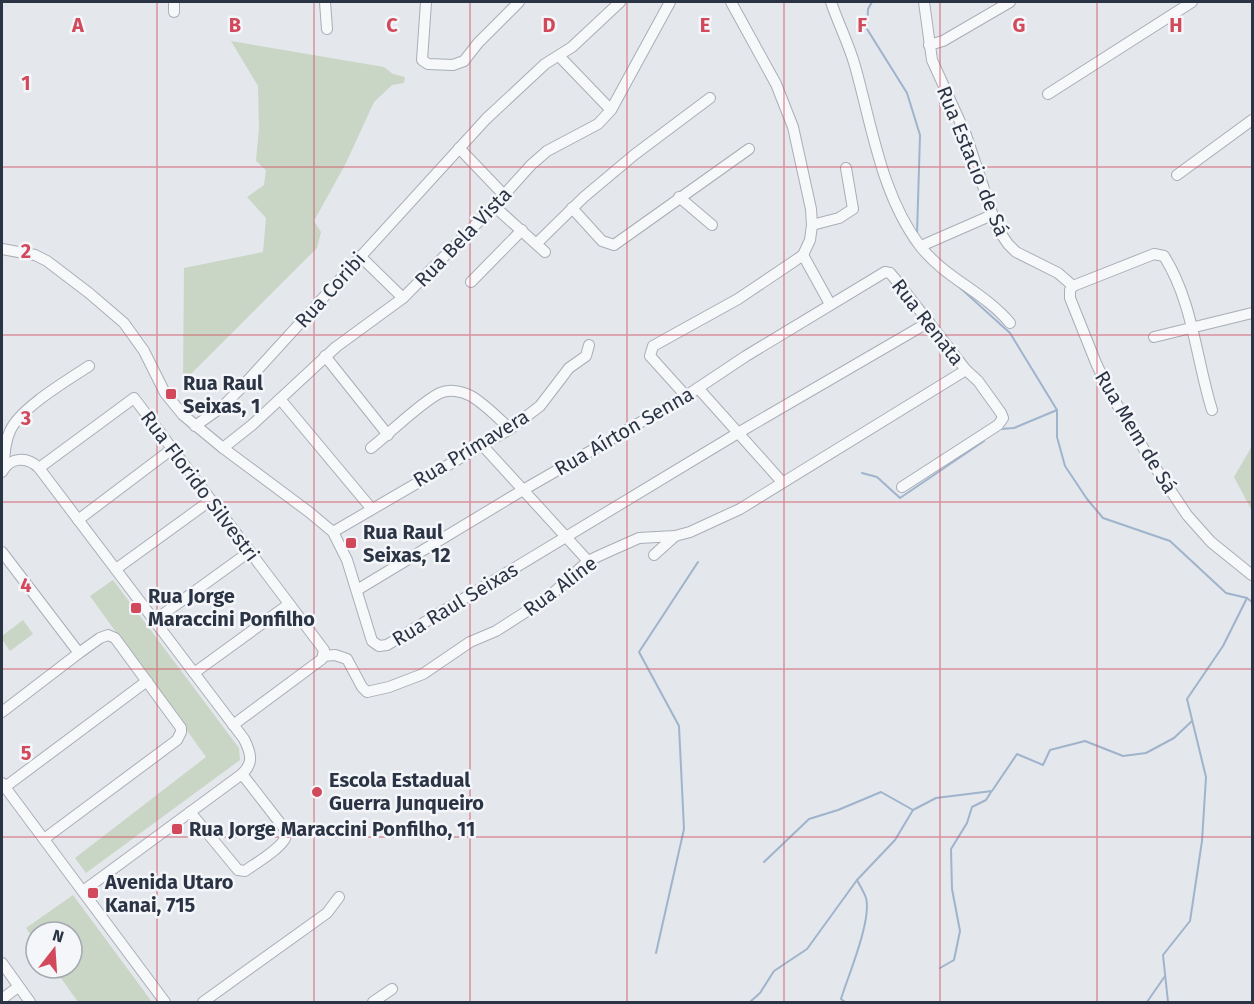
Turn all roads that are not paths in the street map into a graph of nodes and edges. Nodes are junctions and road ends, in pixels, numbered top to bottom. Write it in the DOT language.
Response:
graph roads {
  1 [pos="324,2"];
  2 [pos="426,2"];
  3 [pos="519,2"];
  4 [pos="620,2"];
  5 [pos="670,2"];
  6 [pos="731,2"];
  7 [pos="831,2"];
  8 [pos="924,2"];
  9 [pos="1010,2"];
  10 [pos="1192,2"];
  11 [pos="327,29"];
  12 [pos="929,45"];
  13 [pos="559,56"];
  14 [pos="1048,94"];
  15 [pos="710,98"];
  16 [pos="611,110"];
  17 [pos="1249,122"];
  18 [pos="459,148"];
  19 [pos="749,149"];
  20 [pos="846,168"];
  21 [pos="1177,175"];
  22 [pos="504,195"];
  23 [pos="679,197"];
  24 [pos="494,206"];
  25 [pos="572,208"];
  26 [pos="992,214"];
  27 [pos="712,225"];
  28 [pos="812,225"];
  29 [pos="522,230"];
  30 [pos="537,243"];
  31 [pos="921,246"];
  32 [pos="2,249"];
  33 [pos="545,252"];
  34 [pos="803,255"];
  35 [pos="360,256"];
  36 [pos="890,273"];
  37 [pos="471,282"];
  38 [pos="1073,286"];
  39 [pos="403,298"];
  40 [pos="830,304"];
  41 [pos="1252,313"];
  42 [pos="929,322"];
  43 [pos="1010,323"];
  44 [pos="1193,328"];
  45 [pos="1154,337"];
  46 [pos="590,345"];
  47 [pos="325,356"];
  48 [pos="89,366"];
  49 [pos="966,370"];
  50 [pos="698,388"];
  51 [pos="686,396"];
  52 [pos="280,399"];
  53 [pos="1212,410"];
  54 [pos="195,426"];
  55 [pos="510,429"];
  56 [pos="738,433"];
  57 [pos="388,435"];
  58 [pos="483,446"];
  59 [pos="223,448"];
  60 [pos="371,448"];
  61 [pos="172,449"];
  62 [pos="39,468"];
  63 [pos="3,470"];
  64 [pos="782,482"];
  65 [pos="902,487"];
  66 [pos="523,490"];
  67 [pos="211,500"];
  68 [pos="371,508"];
  69 [pos="78,520"];
  70 [pos="333,532"];
  71 [pos="675,536"];
  72 [pos="566,538"];
  73 [pos="2,552"];
  74 [pos="249,552"];
  75 [pos="654,555"];
  76 [pos="588,561"];
  77 [pos="116,569"];
  78 [pos="1252,575"];
  79 [pos="357,590"];
  80 [pos="289,604"];
  81 [pos="155,620"];
  82 [pos="79,653"];
  83 [pos="323,656"];
  84 [pos="194,673"];
  85 [pos="147,681"];
  86 [pos="2,712"];
  87 [pos="233,725"];
  88 [pos="242,774"];
  89 [pos="3,785"];
  90 [pos="190,812"];
  91 [pos="44,839"];
  92 [pos="83,891"];
  93 [pos="339,897"];
  94 [pos="2,963"];
  95 [pos="18,987"];
  96 [pos="392,989"];
  97 [pos="2,999"];
  98 [pos="30,1002"];
  99 [pos="165,1002"];
  100 [pos="203,1002"];
  101 [pos="373,1002"];
  1 -- 11 [label="street"];
  2 -- 3 [label="street"];
  4 -- 13 [label="street, Rua Coribi"];
  5 -- 16 [label="street, Rua Bela Vista"];
  6 -- 28 [label="street"];
  7 -- 31 [label="street"];
  8 -- 12 [label="street, Rua Estacio de Sá"];
  9 -- 12 [label="street"];
  10 -- 14 [label="street"];
  12 -- 26 [label="street, Rua Estacio de Sá"];
  13 -- 16 [label="street"];
  13 -- 18 [label="street, Rua Coribi"];
  15 -- 25 [label="street"];
  16 -- 22 [label="street, Rua Bela Vista"];
  17 -- 21 [label="street"];
  18 -- 22 [label="street"];
  18 -- 35 [label="street, Rua Coribi"];
  19 -- 23 [label="street"];
  20 -- 28 [label="street"];
  22 -- 24 [label="street, Rua Bela Vista"];
  23 -- 25 [label="street"];
  23 -- 27 [label="street"];
  24 -- 29 [label="street"];
  24 -- 39 [label="street, Rua Bela Vista"];
  25 -- 30 [label="street"];
  26 -- 31 [label="street"];
  26 -- 38 [label="street, Rua Estacio de Sá"];
  28 -- 34 [label="street"];
  29 -- 30 [label="street"];
  29 -- 37 [label="street"];
  30 -- 33 [label="street"];
  31 -- 43 [label="street"];
  32 -- 54 [label="street, Rua Raul Seixas"];
  34 -- 40 [label="street"];
  34 -- 51 [label="street"];
  35 -- 39 [label="street"];
  35 -- 54 [label="street, Rua Coribi"];
  36 -- 40 [label="street, Rua Aírton Senna"];
  36 -- 42 [label="street, Rua Renata"];
  38 -- 44 [label="street"];
  38 -- 78 [label="street, Rua Mem de Sá"];
  39 -- 47 [label="street, Rua Bela Vista"];
  40 -- 50 [label="street, Rua Aírton Senna"];
  41 -- 44 [label="street"];
  42 -- 49 [label="street, Rua Renata"];
  42 -- 56 [label="street, Rua Raul Seixas"];
  44 -- 45 [label="street"];
  44 -- 53 [label="street"];
  46 -- 55 [label="street, Rua Primavera"];
  47 -- 52 [label="street, Rua Bela Vista"];
  47 -- 57 [label="street"];
  48 -- 63 [label="street"];
  49 -- 64 [label="street, Rua Aline"];
  49 -- 65 [label="street, Rua Renata"];
  50 -- 51 [label="street, Rua Aírton Senna"];
  50 -- 56 [label="street"];
  51 -- 66 [label="street, Rua Aírton Senna"];
  52 -- 59 [label="street, Rua Bela Vista"];
  52 -- 68 [label="street"];
  54 -- 59 [label="street, Rua Raul Seixas"];
  55 -- 57 [label="street"];
  55 -- 58 [label="street, Rua Primavera"];
  56 -- 64 [label="street"];
  56 -- 72 [label="street, Rua Raul Seixas"];
  57 -- 60 [label="street"];
  58 -- 66 [label="street"];
  58 -- 68 [label="street, Rua Primavera"];
  59 -- 70 [label="street, Rua Raul Seixas"];
  61 -- 62 [label="street, Rua Florido Silvestri"];
  61 -- 67 [label="street, Rua Florido Silvestri"];
  61 -- 69 [label="street"];
  62 -- 63 [label="street"];
  62 -- 69 [label="street"];
  64 -- 71 [label="street, Rua Aline"];
  66 -- 72 [label="street"];
  66 -- 79 [label="street, Rua Aírton Senna"];
  67 -- 74 [label="street, Rua Florido Silvestri"];
  67 -- 77 [label="street"];
  68 -- 70 [label="street, Rua Primavera"];
  69 -- 77 [label="street"];
  70 -- 79 [label="street, Rua Raul Seixas"];
  71 -- 75 [label="street"];
  71 -- 76 [label="street, Rua Aline"];
  72 -- 76 [label="street"];
  72 -- 79 [label="street, Rua Raul Seixas"];
  73 -- 82 [label="street"];
  74 -- 80 [label="street, Rua Florido Silvestri"];
  74 -- 81 [label="street"];
  76 -- 83 [label="street, Rua Aline"];
  77 -- 81 [label="street"];
  80 -- 83 [label="street, Rua Florido Silvestri"];
  80 -- 84 [label="street"];
  81 -- 84 [label="street"];
  82 -- 85 [label="street"];
  82 -- 86 [label="street"];
  83 -- 87 [label="street"];
  84 -- 87 [label="street"];
  85 -- 89 [label="street"];
  85 -- 91 [label="street"];
  87 -- 88 [label="street"];
  88 -- 90 [label="street"];
  88 -- 90 [label="street"];
  89 -- 91 [label="street"];
  90 -- 92 [label="street"];
  91 -- 92 [label="street"];
  92 -- 99 [label="street"];
  93 -- 100 [label="street"];
  94 -- 95 [label="street"];
  95 -- 97 [label="street"];
  95 -- 98 [label="street"];
  96 -- 101 [label="street"];
}
